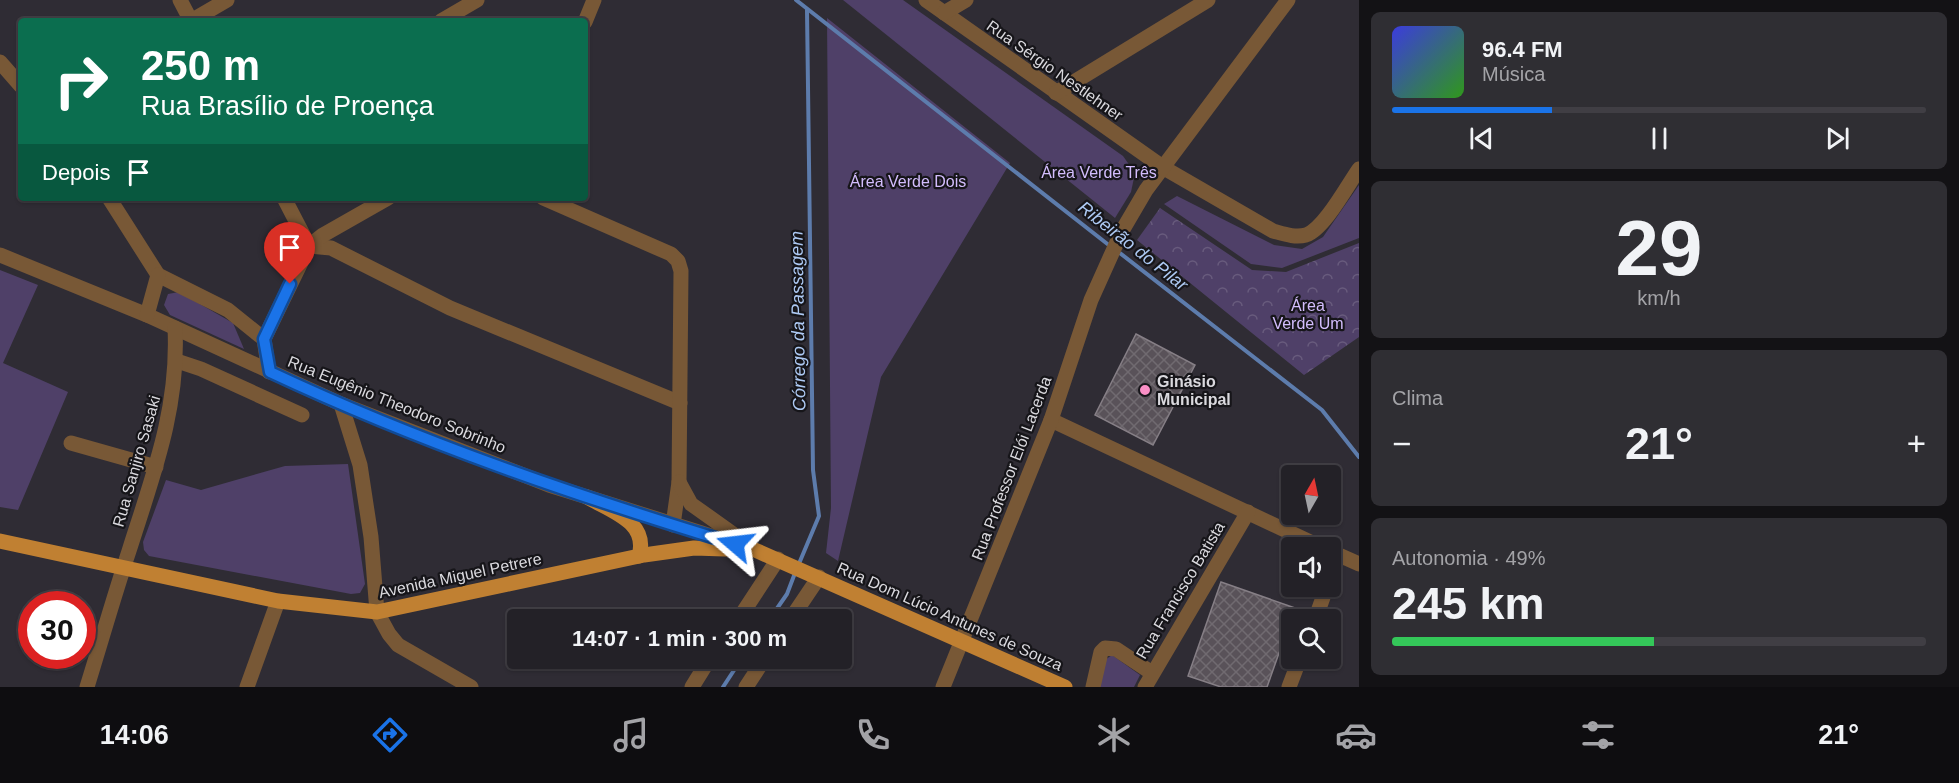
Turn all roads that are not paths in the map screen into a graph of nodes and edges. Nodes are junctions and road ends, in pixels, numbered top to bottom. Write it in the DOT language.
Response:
graph roads {
  1 [pos="180,0"];
  2 [pos="227,0"];
  3 [pos="477,0"];
  4 [pos="594,0"];
  5 [pos="926,0"];
  6 [pos="966,0"];
  7 [pos="1208,0"];
  8 [pos="1286,1"];
  9 [pos="944,13"];
  10 [pos="189,18"];
  11 [pos="196,18"];
  12 [pos="446,18"];
  13 [pos="587,18"];
  14 [pos="0,62"];
  15 [pos="18,83"];
  16 [pos="1056,93"];
  17 [pos="1164,168"];
  18 [pos="1359,169"];
  19 [pos="111,201"];
  20 [pos="286,201"];
  21 [pos="383,201"];
  22 [pos="550,201"];
  23 [pos="309,246"];
  24 [pos="0,255"];
  25 [pos="158,275"];
  26 [pos="147,315"];
  27 [pos="176,328"];
  28 [pos="264,339"];
  29 [pos="177,361"];
  30 [pos="270,372"];
  31 [pos="680,403"];
  32 [pos="341,404"];
  33 [pos="302,415"];
  34 [pos="1051,420"];
  35 [pos="71,442"];
  36 [pos="156,467"];
  37 [pos="680,482"];
  38 [pos="587,497"];
  39 [pos="1248,513"];
  40 [pos="673,525"];
  41 [pos="1299,537"];
  42 [pos="0,541"];
  43 [pos="755,550"];
  44 [pos="639,556"];
  45 [pos="1341,556"];
  46 [pos="782,561"];
  47 [pos="1359,564"];
  48 [pos="124,567"];
  49 [pos="814,575"];
  50 [pos="278,601"];
  51 [pos="746,609"];
  52 [pos="796,609"];
  53 [pos="377,612"];
  54 [pos="962,643"];
  55 [pos="703,669"];
  56 [pos="758,669"];
  57 [pos="1296,669"];
  58 [pos="1149,680"];
  59 [pos="87,687"];
  60 [pos="247,687"];
  61 [pos="471,687"];
  62 [pos="692,687"];
  63 [pos="746,687"];
  64 [pos="943,687"];
  65 [pos="1065,687"];
  66 [pos="1093,687"];
  67 [pos="1289,687"];
  1 -- 10 [label="street"];
  2 -- 11 [label="street"];
  3 -- 12 [label="street"];
  4 -- 13 [label="street"];
  5 -- 9 [label="street, Rua Sérgio Nestlehner"];
  6 -- 9 [label="street"];
  7 -- 16 [label="street"];
  8 -- 17 [label="street"];
  9 -- 16 [label="street, Rua Sérgio Nestlehner"];
  14 -- 15 [label="street"];
  16 -- 17 [label="street, Rua Sérgio Nestlehner"];
  17 -- 18 [label="street, Rua Sérgio Nestlehner"];
  17 -- 34 [label="street, Rua Professor Elói Lacerda"];
  19 -- 25 [label="street"];
  20 -- 23 [label="street"];
  21 -- 23 [label="street"];
  22 -- 31 [label="street"];
  23 -- 28 [label="street"];
  23 -- 31 [label="street"];
  24 -- 26 [label="street, Rua Eugênio Theodoro Sobrinho"];
  25 -- 26 [label="street"];
  25 -- 28 [label="street"];
  26 -- 27 [label="street, Rua Eugênio Theodoro Sobrinho"];
  27 -- 29 [label="street, Rua Sanjiro Sasaki"];
  27 -- 30 [label="street, Rua Eugênio Theodoro Sobrinho"];
  28 -- 30 [label="street"];
  29 -- 33 [label="street"];
  29 -- 36 [label="street, Rua Sanjiro Sasaki"];
  30 -- 32 [label="street, Rua Eugênio Theodoro Sobrinho"];
  31 -- 37 [label="street"];
  32 -- 38 [label="street, Rua Eugênio Theodoro Sobrinho"];
  32 -- 53 [label="street"];
  34 -- 39 [label="street"];
  34 -- 54 [label="street, Rua Professor Elói Lacerda"];
  35 -- 36 [label="street"];
  36 -- 48 [label="street, Rua Sanjiro Sasaki"];
  37 -- 40 [label="street"];
  37 -- 43 [label="street"];
  38 -- 40 [label="street, Rua Eugênio Theodoro Sobrinho"];
  38 -- 44 [label="main road"];
  39 -- 41 [label="street"];
  39 -- 58 [label="street, Rua Francisco Batista"];
  40 -- 43 [label="street, Rua Eugênio Theodoro Sobrinho"];
  42 -- 48 [label="main road, Avenida Miguel Petrere"];
  43 -- 44 [label="main road, Avenida Miguel Petrere"];
  43 -- 46 [label="main road, Avenida Miguel Petrere"];
  44 -- 53 [label="main road, Avenida Miguel Petrere"];
  45 -- 47 [label="street"];
  46 -- 49 [label="main road, Rua Dom Lúcio Antunes de Souza"];
  46 -- 51 [label="street"];
  48 -- 50 [label="main road, Avenida Miguel Petrere"];
  48 -- 59 [label="street, Rua Sanjiro Sasaki"];
  49 -- 52 [label="street"];
  49 -- 54 [label="main road, Rua Dom Lúcio Antunes de Souza"];
  50 -- 53 [label="main road, Avenida Miguel Petrere"];
  50 -- 60 [label="street"];
  53 -- 61 [label="street"];
  54 -- 64 [label="street, Rua Professor Elói Lacerda"];
  54 -- 65 [label="main road, Rua Dom Lúcio Antunes de Souza"];
  55 -- 62 [label="street"];
  56 -- 63 [label="street"];
  57 -- 67 [label="street"];
  58 -- 66 [label="street"];
}
